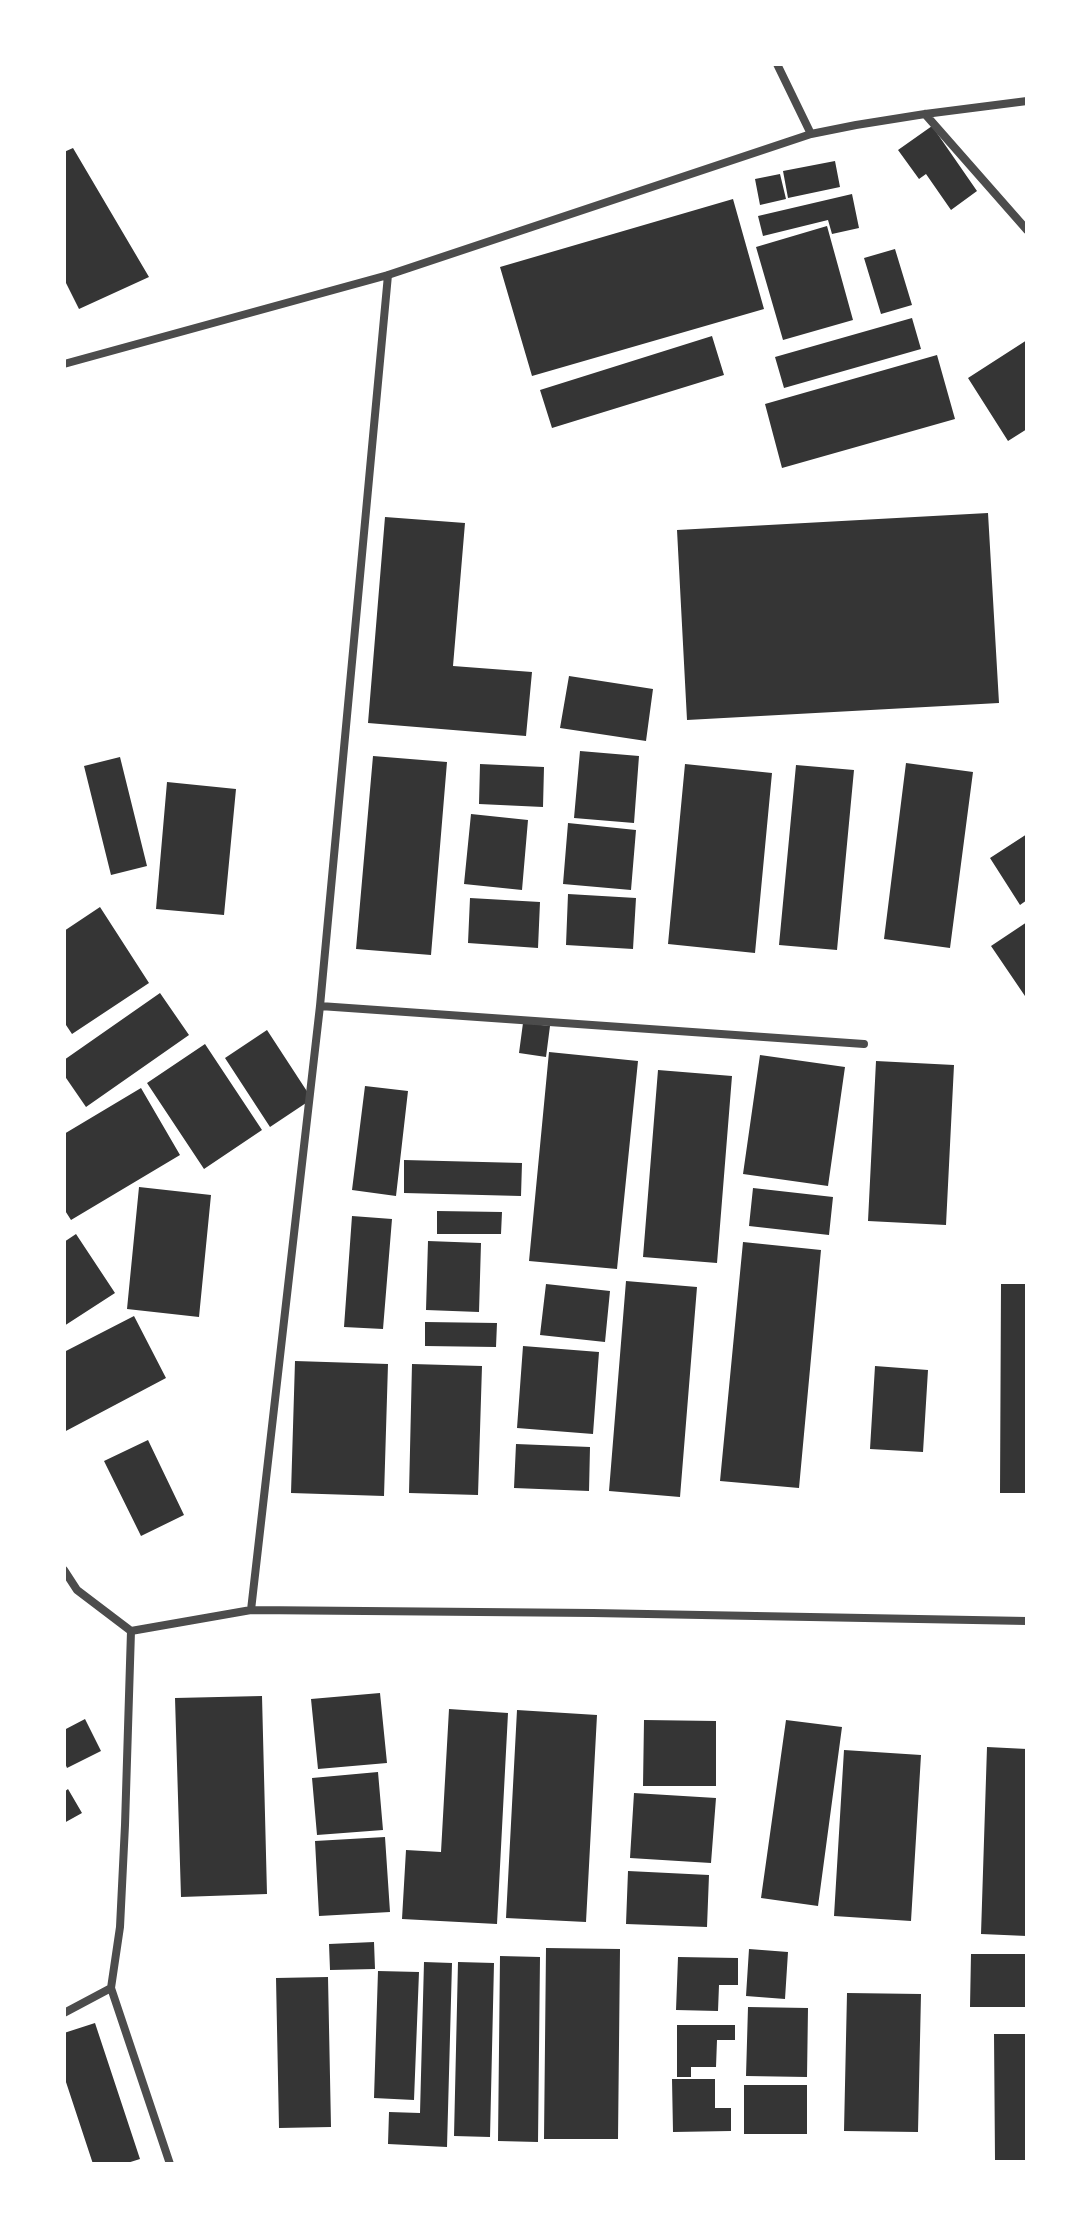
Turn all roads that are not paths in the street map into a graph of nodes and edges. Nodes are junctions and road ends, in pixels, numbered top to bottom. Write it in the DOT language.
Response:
graph roads {
  1 [pos="777,64"];
  2 [pos="1027,101"];
  3 [pos="925,114"];
  4 [pos="811,134"];
  5 [pos="1027,230"];
  6 [pos="388,275"];
  7 [pos="64,364"];
  8 [pos="320,1006"];
  9 [pos="864,1044"];
  10 [pos="64,1570"];
  11 [pos="251,1610"];
  12 [pos="1027,1621"];
  13 [pos="131,1631"];
  14 [pos="111,1988"];
  15 [pos="64,2013"];
  16 [pos="170,2164"];
  1 -- 4 [label="street"];
  2 -- 3 [label="street"];
  3 -- 4 [label="street"];
  3 -- 5 [label="street"];
  4 -- 6 [label="street"];
  6 -- 7 [label="street"];
  6 -- 8 [label="street"];
  8 -- 9 [label="street"];
  8 -- 11 [label="street"];
  10 -- 13 [label="street"];
  11 -- 12 [label="street"];
  11 -- 13 [label="street"];
  13 -- 14 [label="street"];
  14 -- 15 [label="street"];
  14 -- 16 [label="street"];
}
